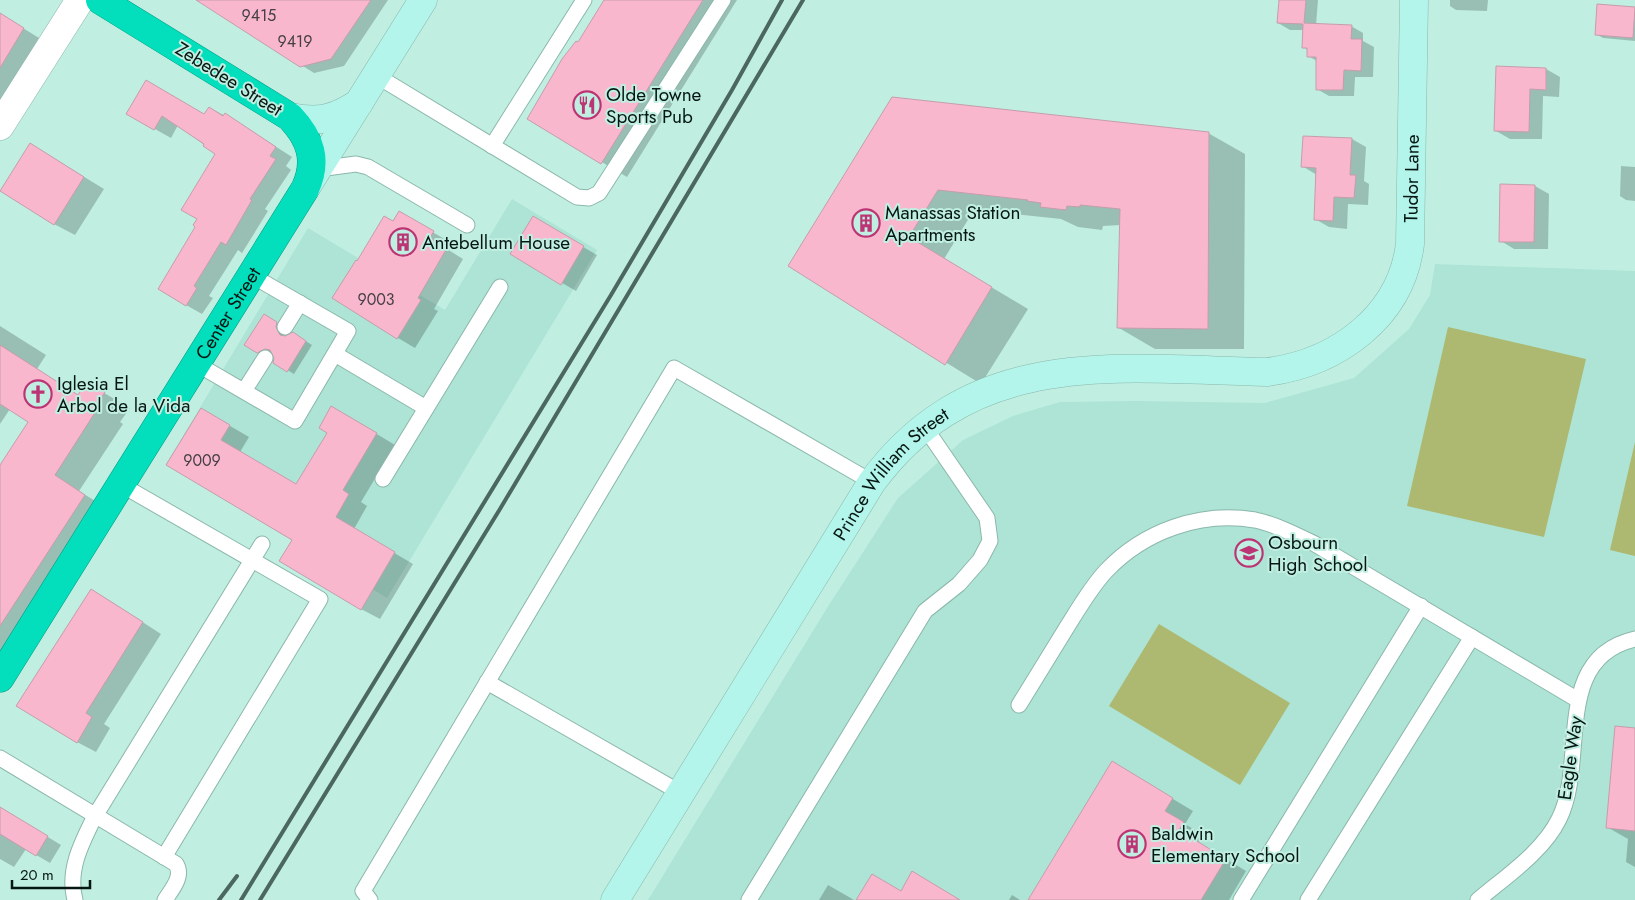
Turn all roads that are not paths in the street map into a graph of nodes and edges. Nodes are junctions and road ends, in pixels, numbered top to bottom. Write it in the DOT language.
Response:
graph roads {
  1 [pos="80,0"];
  2 [pos="100,0"];
  3 [pos="424,0"];
  4 [pos="584,0"];
  5 [pos="723,0"];
  6 [pos="1414,0"];
  7 [pos="377,76"];
  8 [pos="360,102"];
  9 [pos="290,117"];
  10 [pos="0,126"];
  11 [pos="492,146"];
  12 [pos="312,179"];
  13 [pos="467,225"];
  14 [pos="251,276"];
  15 [pos="500,287"];
  16 [pos="300,304"];
  17 [pos="285,327"];
  18 [pos="1353,337"];
  19 [pos="335,354"];
  20 [pos="265,358"];
  21 [pos="196,364"];
  22 [pos="244,392"];
  23 [pos="426,408"];
  24 [pos="924,426"];
  25 [pos="383,479"];
  26 [pos="872,482"];
  27 [pos="120,484"];
  28 [pos="262,544"];
  29 [pos="253,560"];
  30 [pos="1421,606"];
  31 [pos="1472,637"];
  32 [pos="1635,639"];
  33 [pos="0,678"];
  34 [pos="487,682"];
  35 [pos="1578,700"];
  36 [pos="1019,705"];
  37 [pos="0,758"];
  38 [pos="681,793"];
  39 [pos="95,816"];
  40 [pos="164,857"];
  41 [pos="75,900"];
  42 [pos="165,900"];
  43 [pos="370,900"];
  44 [pos="615,900"];
  45 [pos="749,900"];
  46 [pos="1241,900"];
  47 [pos="1308,900"];
  48 [pos="1478,900"];
  1 -- 10 [label="street"];
  2 -- 9 [label="highway, Zebedee Street"];
  3 -- 7 [label="street, Center Street"];
  4 -- 11 [label="lane"];
  5 -- 11 [label="lane"];
  6 -- 18 [label="street, Tudor Lane"];
  7 -- 8 [label="street, Center Street"];
  7 -- 11 [label="lane"];
  8 -- 9 [label="street, Center Street"];
  8 -- 12 [label="street, Center Street"];
  9 -- 12 [label="highway, Zebedee Street"];
  12 -- 13 [label="lane"];
  12 -- 14 [label="highway, Center Street"];
  14 -- 16 [label="lane"];
  14 -- 21 [label="highway, Center Street"];
  15 -- 23 [label="lane"];
  16 -- 17 [label="lane"];
  16 -- 19 [label="lane"];
  18 -- 24 [label="street, Prince William Street"];
  19 -- 22 [label="lane"];
  19 -- 23 [label="lane"];
  20 -- 22 [label="lane"];
  21 -- 22 [label="lane"];
  21 -- 27 [label="highway, Center Street"];
  23 -- 25 [label="lane"];
  24 -- 26 [label="street, Prince William Street"];
  24 -- 45 [label="lane"];
  26 -- 34 [label="lane"];
  26 -- 38 [label="street, Prince William Street"];
  27 -- 29 [label="lane"];
  27 -- 33 [label="highway, Center Street"];
  28 -- 29 [label="lane"];
  29 -- 39 [label="lane"];
  29 -- 40 [label="lane"];
  30 -- 31 [label="lane"];
  30 -- 36 [label="lane"];
  30 -- 46 [label="lane"];
  31 -- 35 [label="lane"];
  31 -- 47 [label="lane"];
  32 -- 35 [label="lane, Eagle Way"];
  34 -- 38 [label="lane"];
  34 -- 43 [label="lane"];
  35 -- 48 [label="lane, Eagle Way"];
  37 -- 39 [label="lane"];
  38 -- 44 [label="street, Prince William Street"];
  39 -- 40 [label="lane"];
  39 -- 41 [label="lane"];
  40 -- 42 [label="lane"];
}
